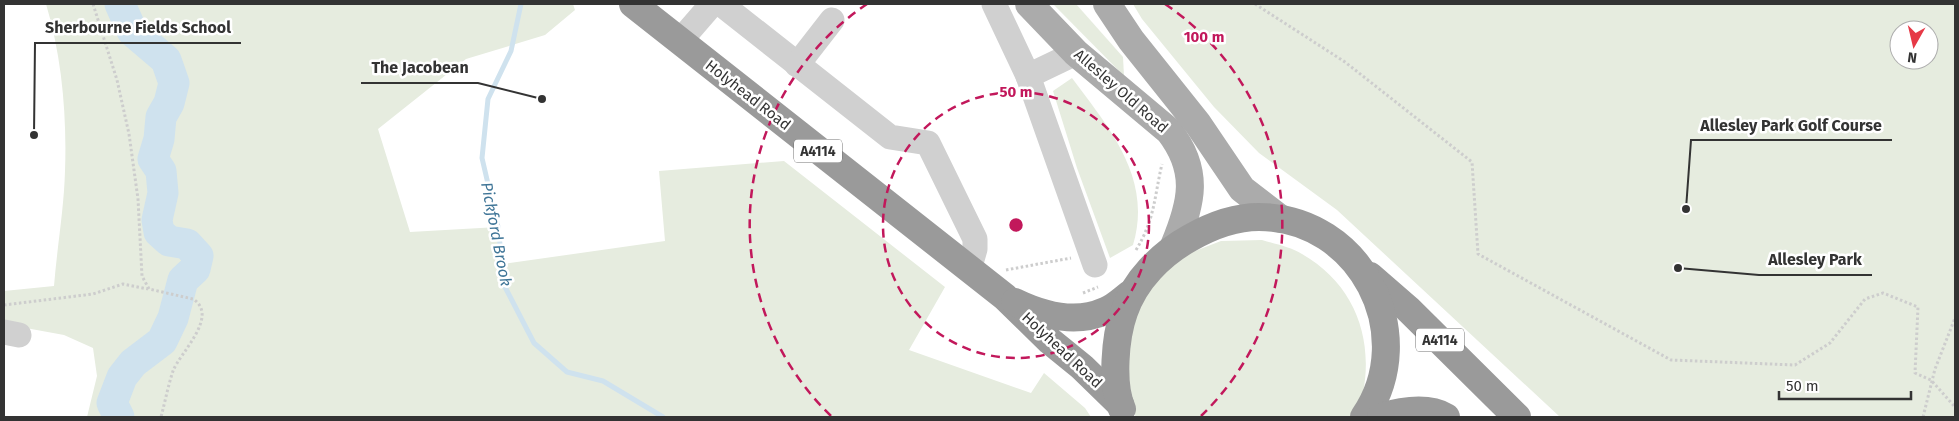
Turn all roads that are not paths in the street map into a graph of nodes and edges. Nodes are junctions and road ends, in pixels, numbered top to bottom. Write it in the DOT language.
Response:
graph roads {
  1 [pos="633,4"];
  2 [pos="712,4"];
  3 [pos="721,4"];
  4 [pos="994,4"];
  5 [pos="1029,4"];
  6 [pos="1107,4"];
  7 [pos="832,20"];
  8 [pos="680,41"];
  9 [pos="1076,53"];
  10 [pos="797,65"];
  11 [pos="1028,76"];
  12 [pos="1281,219"];
  13 [pos="1174,246"];
  14 [pos="1360,267"];
  15 [pos="1092,269"];
  16 [pos="969,270"];
  17 [pos="1006,287"];
  18 [pos="1130,294"];
  19 [pos="1122,411"];
  20 [pos="1364,417"];
  21 [pos="1381,417"];
  22 [pos="1446,417"];
  23 [pos="1517,417"];
  1 -- 8 [label="highway, Holyhead Road / A4114"];
  2 -- 8 [label="street"];
  3 -- 10 [label="street"];
  4 -- 11 [label="street"];
  5 -- 9 [label="main road, Allesley Old Road"];
  6 -- 12 [label="main road, Allesley Old Road"];
  7 -- 10 [label="street"];
  8 -- 16 [label="highway, Holyhead Road / A4114"];
  9 -- 11 [label="street"];
  9 -- 13 [label="main road, Allesley Old Road"];
  10 -- 16 [label="street"];
  11 -- 15 [label="street"];
  12 -- 13 [label="highway"];
  12 -- 14 [label="highway"];
  13 -- 18 [label="highway"];
  14 -- 20 [label="highway"];
  14 -- 23 [label="highway, A4114"];
  16 -- 17 [label="highway, Holyhead Road / A4114"];
  17 -- 18 [label="highway, Holyhead Road"];
  17 -- 19 [label="highway, Holyhead Road / A4114"];
  18 -- 19 [label="highway"];
  21 -- 22 [label="highway"];
}
